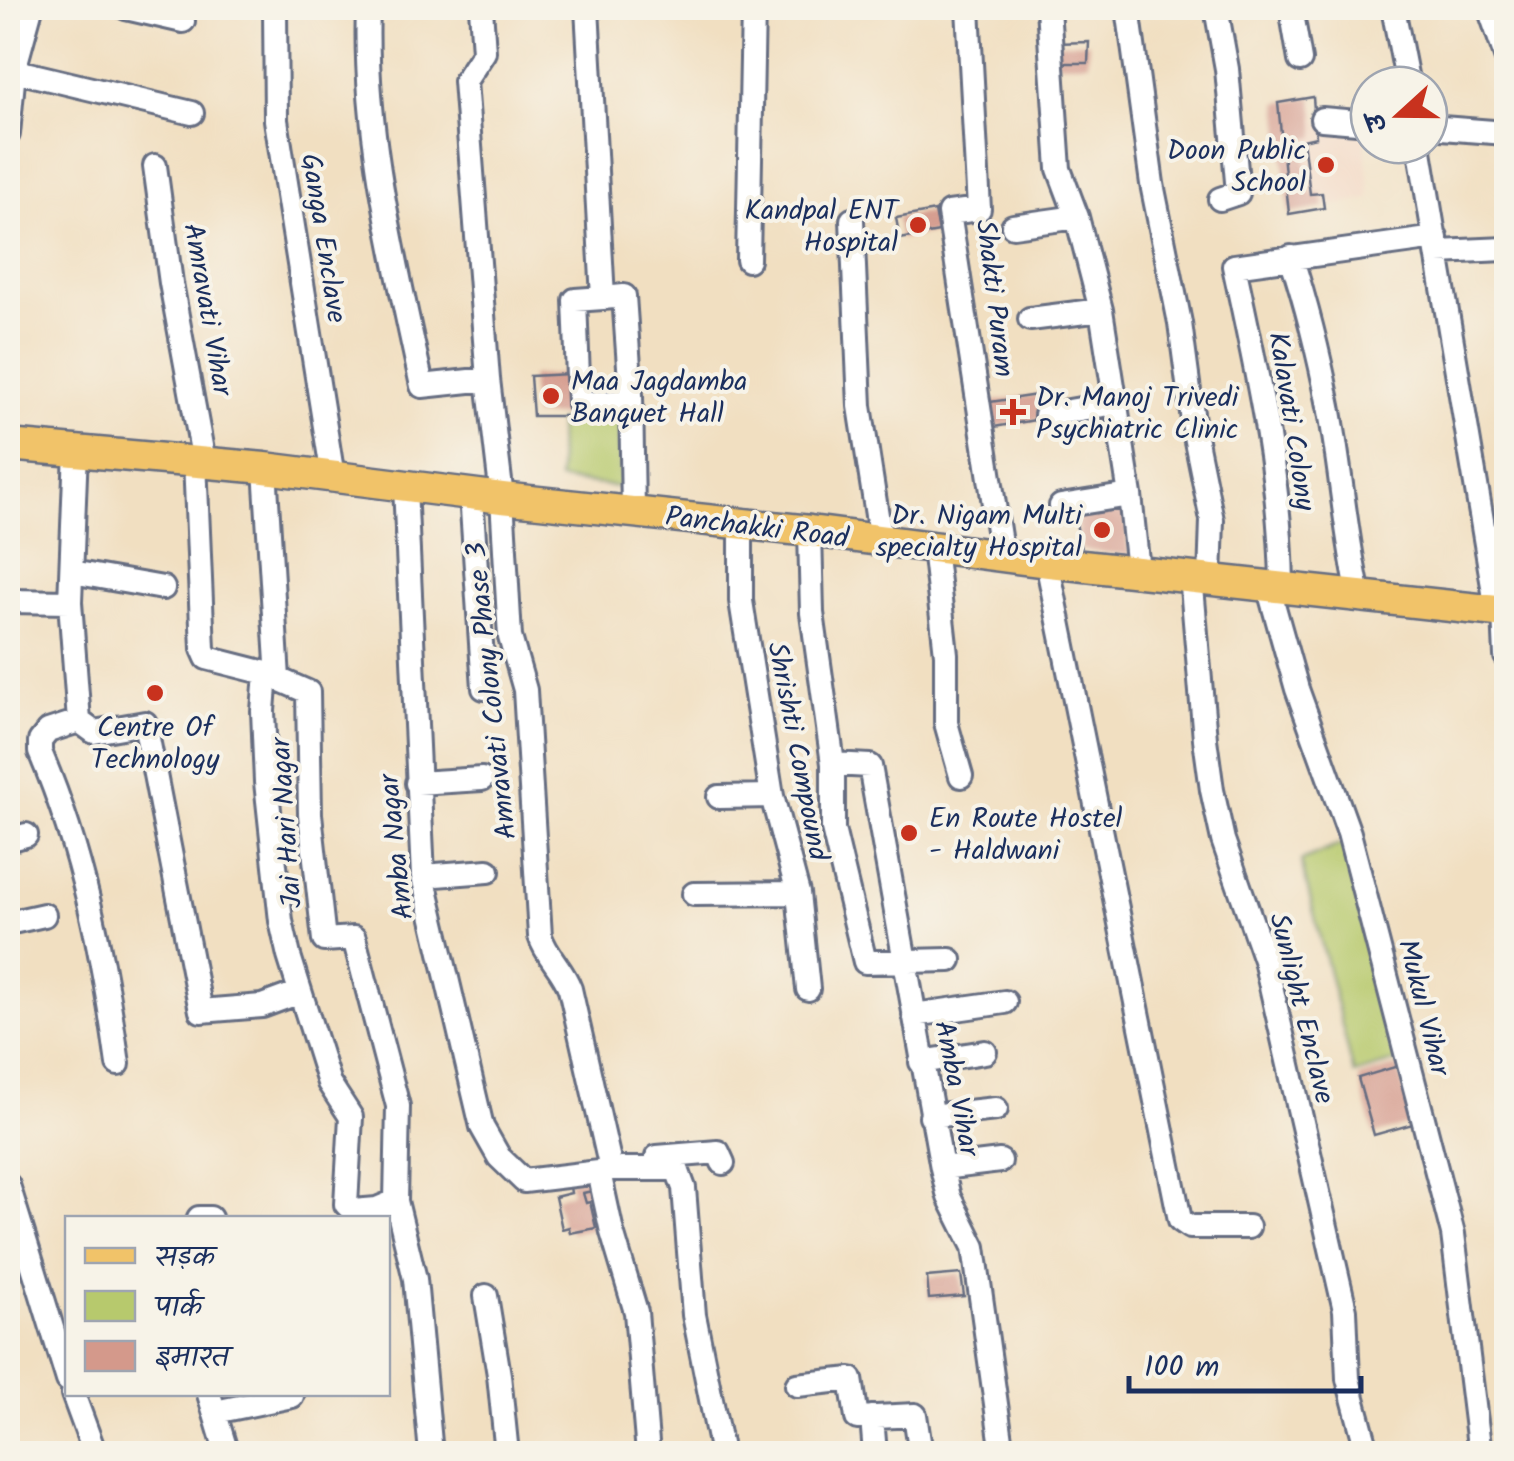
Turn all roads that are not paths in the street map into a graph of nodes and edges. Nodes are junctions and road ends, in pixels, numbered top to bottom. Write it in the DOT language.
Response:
graph roads {
  1 [pos="31,8"];
  2 [pos="126,8"];
  3 [pos="276,8"];
  4 [pos="368,8"];
  5 [pos="481,8"];
  6 [pos="587,8"];
  7 [pos="753,8"];
  8 [pos="968,8"];
  9 [pos="1048,8"];
  10 [pos="1128,8"];
  11 [pos="1216,8"];
  12 [pos="1291,8"];
  13 [pos="1393,8"];
  14 [pos="1490,8"];
  15 [pos="184,21"];
  16 [pos="1506,56"];
  17 [pos="1300,60"];
  18 [pos="1404,65"];
  19 [pos="11,70"];
  20 [pos="192,114"];
  21 [pos="1322,120"];
  22 [pos="1349,122"];
  23 [pos="1449,129"];
  24 [pos="1506,133"];
  25 [pos="8,134"];
  26 [pos="1423,165"];
  27 [pos="155,166"];
  28 [pos="1220,200"];
  29 [pos="1077,216"];
  30 [pos="852,220"];
  31 [pos="1013,226"];
  32 [pos="1437,245"];
  33 [pos="1506,249"];
  34 [pos="1291,257"];
  35 [pos="748,260"];
  36 [pos="603,298"];
  37 [pos="1101,310"];
  38 [pos="1030,319"];
  39 [pos="488,379"];
  40 [pos="632,401"];
  41 [pos="1115,403"];
  42 [pos="1046,414"];
  43 [pos="8,445"];
  44 [pos="76,450"];
  45 [pos="199,461"];
  46 [pos="265,468"];
  47 [pos="333,477"];
  48 [pos="404,486"];
  49 [pos="472,494"];
  50 [pos="1130,494"];
  51 [pos="502,498"];
  52 [pos="1062,506"];
  53 [pos="633,511"];
  54 [pos="741,523"];
  55 [pos="810,531"];
  56 [pos="882,540"];
  57 [pos="934,547"];
  58 [pos="1002,556"];
  59 [pos="1048,562"];
  60 [pos="1138,570"];
  61 [pos="72,572"];
  62 [pos="1201,577"];
  63 [pos="1275,587"];
  64 [pos="163,588"];
  65 [pos="1359,595"];
  66 [pos="8,600"];
  67 [pos="70,602"];
  68 [pos="1503,611"];
  69 [pos="1506,656"];
  70 [pos="272,676"];
  71 [pos="484,688"];
  72 [pos="79,720"];
  73 [pos="833,764"];
  74 [pos="961,776"];
  75 [pos="482,779"];
  76 [pos="417,783"];
  77 [pos="772,796"];
  78 [pos="719,797"];
  79 [pos="488,871"];
  80 [pos="423,876"];
  81 [pos="798,893"];
  82 [pos="694,894"];
  83 [pos="44,916"];
  84 [pos="8,923"];
  85 [pos="904,960"];
  86 [pos="950,960"];
  87 [pos="808,989"];
  88 [pos="300,992"];
  89 [pos="1005,1002"];
  90 [pos="914,1014"];
  91 [pos="985,1052"];
  92 [pos="921,1062"];
  93 [pos="118,1064"];
  94 [pos="996,1109"];
  95 [pos="931,1116"];
  96 [pos="1000,1161"];
  97 [pos="723,1164"];
  98 [pos="640,1168"];
  99 [pos="942,1168"];
  100 [pos="605,1170"];
  101 [pos="8,1186"];
  102 [pos="396,1201"];
  103 [pos="1248,1228"];
  104 [pos="486,1296"];
  105 [pos="65,1373"];
  106 [pos="797,1386"];
  107 [pos="74,1396"];
  108 [pos="292,1396"];
  109 [pos="212,1403"];
  110 [pos="872,1418"];
  111 [pos="95,1454"];
  112 [pos="227,1454"];
  113 [pos="431,1454"];
  114 [pos="507,1454"];
  115 [pos="648,1454"];
  116 [pos="722,1454"];
  117 [pos="875,1454"];
  118 [pos="920,1454"];
  119 [pos="1003,1454"];
  120 [pos="1368,1454"];
  121 [pos="1480,1454"];
  1 -- 19 [label="street"];
  2 -- 15 [label="street"];
  3 -- 47 [label="street, Ganga Enclave"];
  4 -- 39 [label="street"];
  5 -- 39 [label="street, Amravati Colony Phase 3"];
  6 -- 36 [label="street"];
  7 -- 35 [label="street"];
  8 -- 58 [label="street, Shakti Puram"];
  9 -- 29 [label="street"];
  10 -- 62 [label="street, Sunlight Enclave"];
  11 -- 28 [label="street"];
  12 -- 17 [label="street"];
  13 -- 18 [label="street"];
  14 -- 16 [label="street"];
  19 -- 20 [label="street"];
  19 -- 25 [label="street"];
  21 -- 22 [label="street"];
  23 -- 24 [label="street"];
  26 -- 32 [label="street"];
  27 -- 45 [label="street, Amravati Vihar"];
  29 -- 31 [label="street"];
  29 -- 37 [label="street"];
  30 -- 56 [label="street"];
  32 -- 33 [label="street"];
  32 -- 34 [label="street"];
  32 -- 68 [label="street"];
  34 -- 63 [label="street, Kalavati Colony"];
  34 -- 65 [label="street"];
  36 -- 40 [label="street"];
  36 -- 40 [label="street"];
  37 -- 38 [label="street"];
  37 -- 41 [label="street"];
  39 -- 51 [label="street, Amravati Colony Phase 3"];
  40 -- 53 [label="street"];
  41 -- 42 [label="street"];
  41 -- 50 [label="street"];
  43 -- 44 [label="main road, Panchakki Road"];
  44 -- 45 [label="main road, Panchakki Road"];
  44 -- 61 [label="street"];
  45 -- 46 [label="main road, Panchakki Road"];
  45 -- 70 [label="street, Amravati Vihar"];
  46 -- 47 [label="main road, Panchakki Road"];
  46 -- 70 [label="street"];
  47 -- 48 [label="main road, Panchakki Road"];
  48 -- 49 [label="main road, Panchakki Road"];
  48 -- 76 [label="street, Amba Nagar"];
  49 -- 51 [label="main road, Panchakki Road"];
  49 -- 71 [label="street"];
  50 -- 52 [label="street"];
  50 -- 60 [label="street"];
  51 -- 53 [label="main road, Panchakki Road"];
  51 -- 100 [label="street, Amravati Colony Phase 3"];
  53 -- 54 [label="main road, Panchakki Road"];
  54 -- 55 [label="main road, Panchakki Road"];
  54 -- 77 [label="street, Shrishti Compound"];
  55 -- 56 [label="main road, Panchakki Road"];
  55 -- 73 [label="street"];
  56 -- 57 [label="main road, Panchakki Road"];
  57 -- 58 [label="main road, Panchakki Road"];
  57 -- 74 [label="street"];
  58 -- 59 [label="main road, Panchakki Road"];
  59 -- 60 [label="main road, Panchakki Road"];
  59 -- 103 [label="street"];
  60 -- 62 [label="main road, Panchakki Road"];
  61 -- 64 [label="street"];
  61 -- 67 [label="street"];
  62 -- 63 [label="main road, Panchakki Road"];
  62 -- 120 [label="street, Sunlight Enclave"];
  63 -- 65 [label="main road, Panchakki Road"];
  63 -- 121 [label="street, Mukul Vihar"];
  65 -- 68 [label="main road, Panchakki Road"];
  66 -- 67 [label="street"];
  67 -- 72 [label="street"];
  68 -- 69 [label="street"];
  70 -- 88 [label="street"];
  70 -- 102 [label="street, Jai Hari Nagar"];
  72 -- 88 [label="street"];
  72 -- 93 [label="street"];
  73 -- 85 [label="street, Amba Vihar"];
  73 -- 85 [label="street"];
  75 -- 76 [label="street"];
  76 -- 80 [label="street, Amba Nagar"];
  77 -- 78 [label="street"];
  77 -- 81 [label="street, Shrishti Compound"];
  79 -- 80 [label="street"];
  80 -- 100 [label="street, Amba Nagar"];
  81 -- 82 [label="street"];
  81 -- 87 [label="street, Shrishti Compound"];
  83 -- 84 [label="street"];
  85 -- 86 [label="street"];
  85 -- 90 [label="street, Amba Vihar"];
  88 -- 102 [label="street"];
  89 -- 90 [label="street"];
  90 -- 92 [label="street, Amba Vihar"];
  91 -- 92 [label="street"];
  92 -- 95 [label="street, Amba Vihar"];
  94 -- 95 [label="street"];
  95 -- 99 [label="street, Amba Vihar"];
  96 -- 99 [label="street"];
  97 -- 98 [label="street"];
  98 -- 100 [label="street"];
  98 -- 116 [label="street"];
  99 -- 119 [label="street, Amba Vihar"];
  100 -- 115 [label="street"];
  101 -- 105 [label="street"];
  102 -- 113 [label="street, Jai Hari Nagar"];
  104 -- 114 [label="street"];
  106 -- 110 [label="street"];
  107 -- 111 [label="street"];
  108 -- 109 [label="street"];
  109 -- 112 [label="street"];
  110 -- 117 [label="street"];
  110 -- 118 [label="street"];
}
